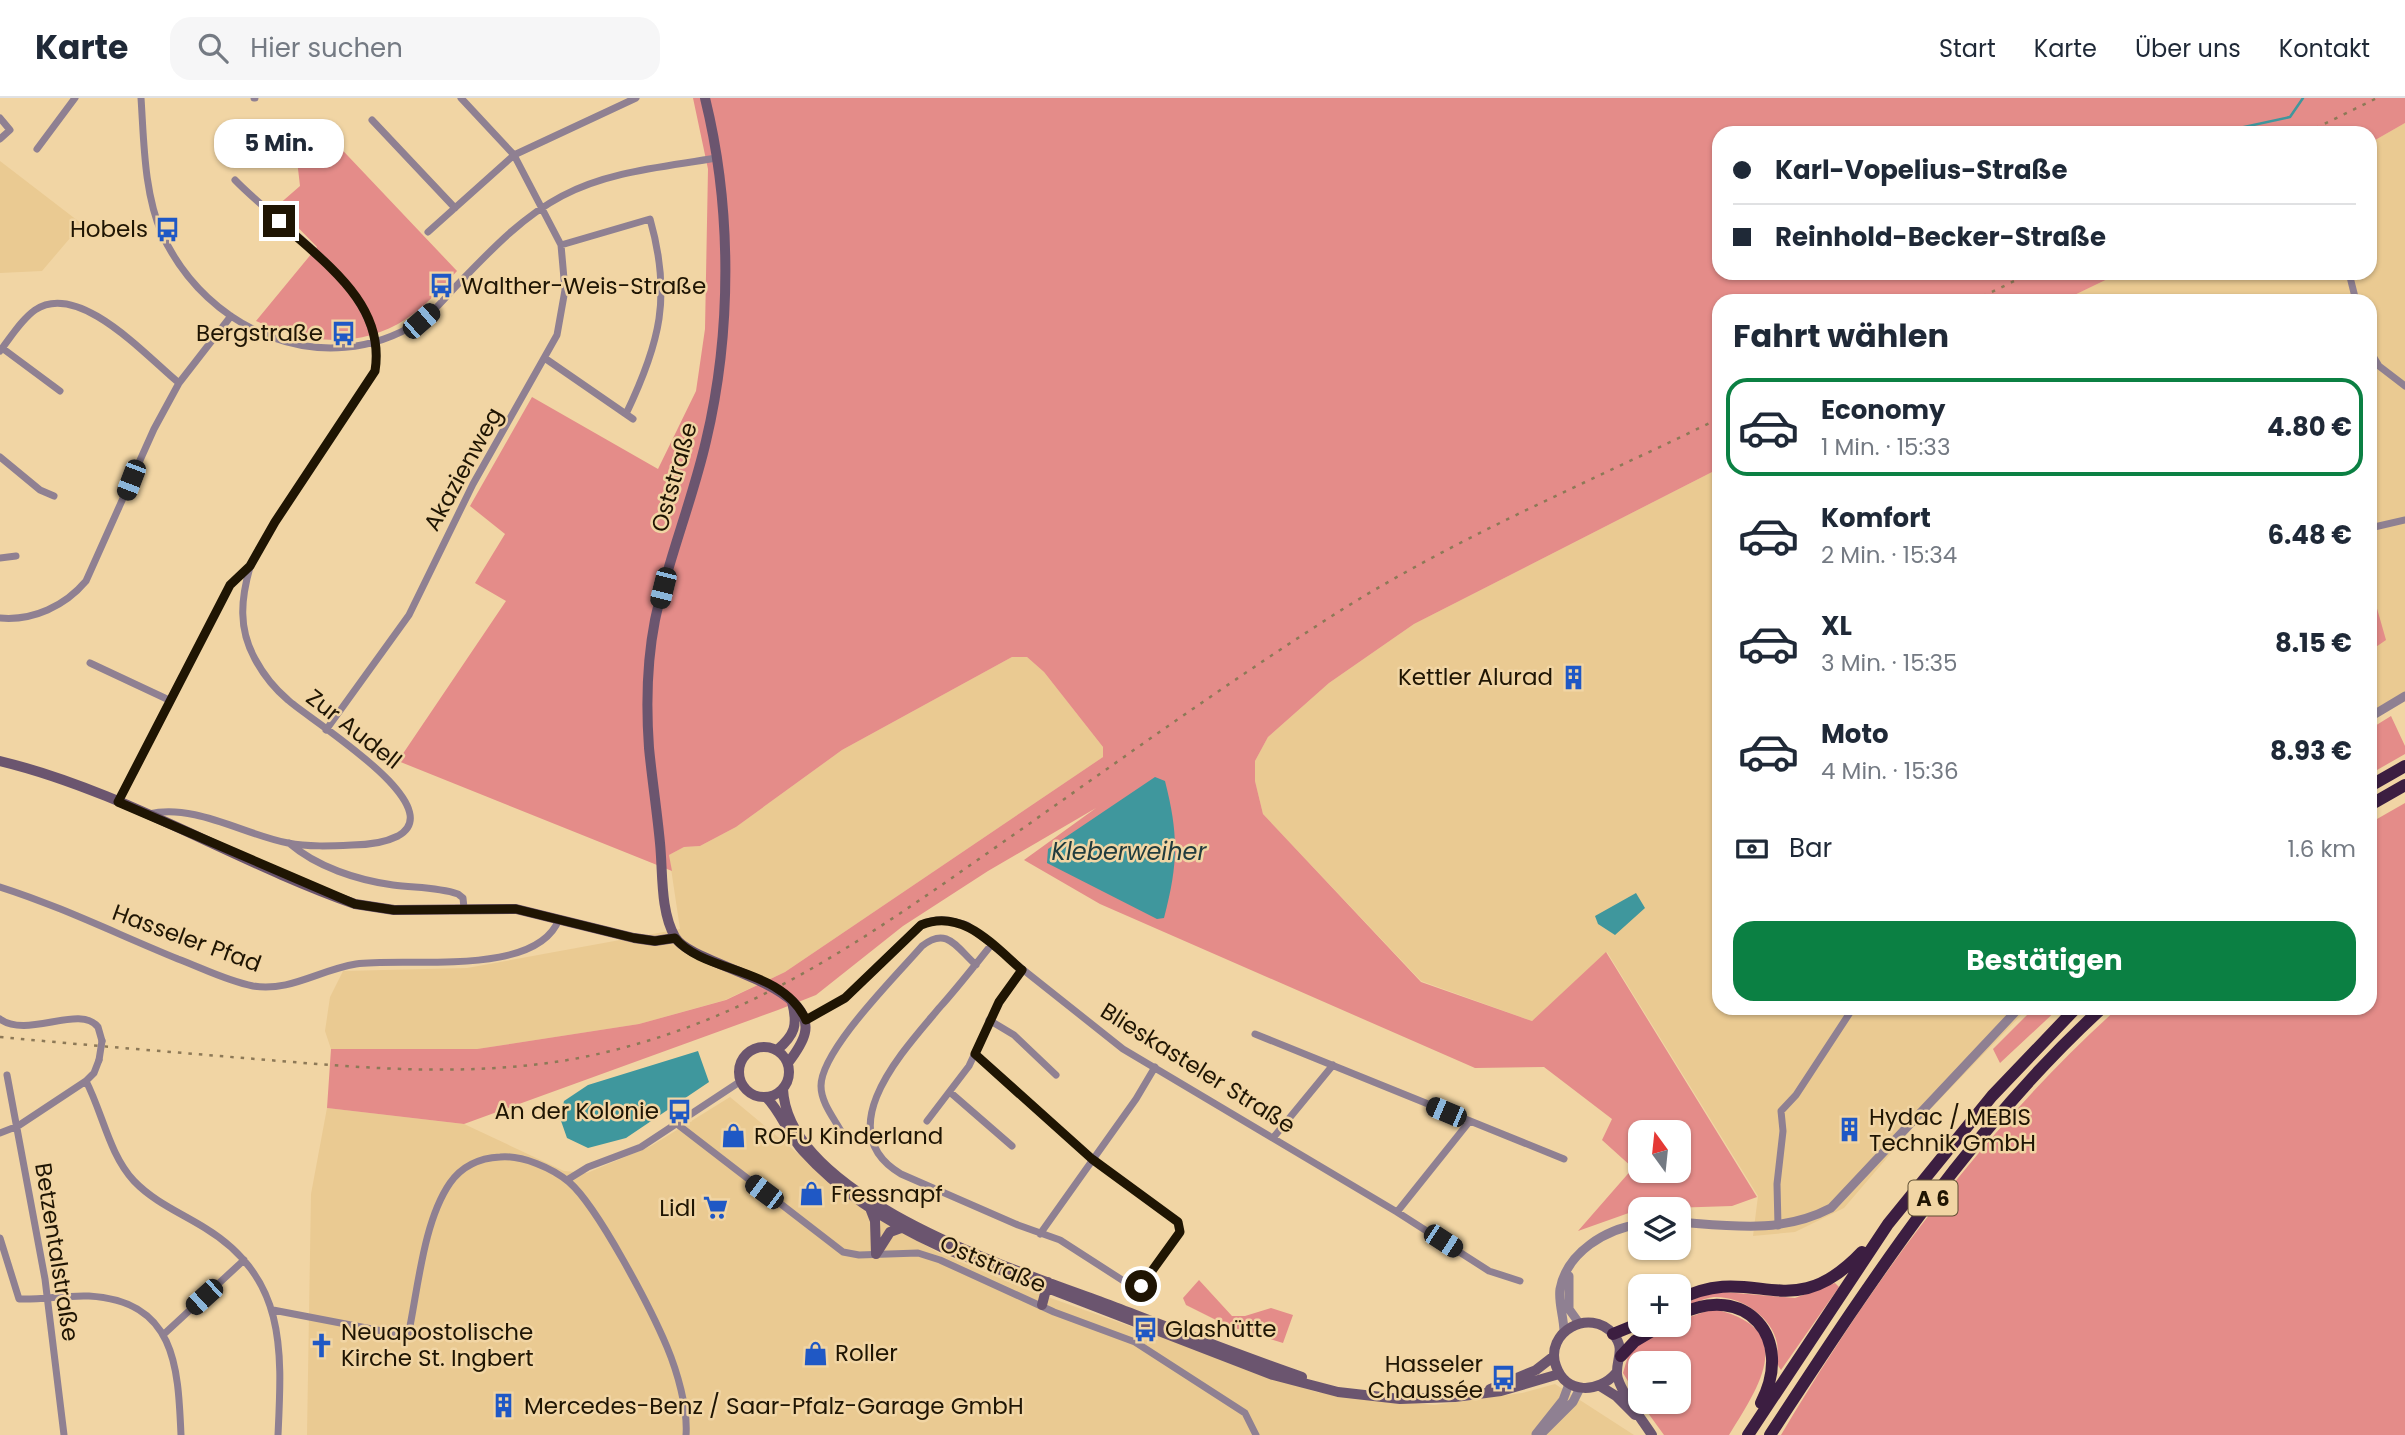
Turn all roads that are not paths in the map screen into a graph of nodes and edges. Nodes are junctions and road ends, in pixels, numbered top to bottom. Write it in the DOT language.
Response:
graph roads {
  1 [pos="75,98"];
  2 [pos="141,98"];
  3 [pos="636,98"];
  4 [pos="705,98"];
  5 [pos="465,99"];
  6 [pos="0,118"];
  7 [pos="372,120"];
  8 [pos="0,139"];
  9 [pos="37,149"];
  10 [pos="513,155"];
  11 [pos="716,158"];
  12 [pos="235,180"];
  13 [pos="543,207"];
  14 [pos="455,208"];
  15 [pos="428,232"];
  16 [pos="561,245"];
  17 [pos="231,316"];
  18 [pos="376,343"];
  19 [pos="1,349"];
  20 [pos="546,359"];
  21 [pos="2377,364"];
  22 [pos="179,383"];
  23 [pos="2405,386"];
  24 [pos="60,391"];
  25 [pos="0,457"];
  26 [pos="54,496"];
  27 [pos="2405,520"];
  28 [pos="2377,526"];
  29 [pos="16,556"];
  30 [pos="0,558"];
  31 [pos="250,566"];
  32 [pos="0,618"];
  33 [pos="90,663"];
  34 [pos="2405,696"];
  35 [pos="169,700"];
  36 [pos="2377,713"];
  37 [pos="326,730"];
  38 [pos="0,761"];
  39 [pos="2405,766"];
  40 [pos="2377,782"];
  41 [pos="2405,785"];
  42 [pos="2377,801"];
  43 [pos="118,802"];
  44 [pos="145,815"];
  45 [pos="288,843"];
  46 [pos="0,887"];
  47 [pos="464,908"];
  48 [pos="559,919"];
  49 [pos="675,938"];
  50 [pos="992,944"];
  51 [pos="976,965"];
  52 [pos="1022,970"];
  53 [pos="1848,1015"];
  54 [pos="2012,1015"];
  55 [pos="2069,1015"];
  56 [pos="2095,1015"];
  57 [pos="0,1018"];
  58 [pos="989,1020"];
  59 [pos="801,1021"];
  60 [pos="1255,1034"];
  61 [pos="777,1050"];
  62 [pos="975,1054"];
  63 [pos="788,1063"];
  64 [pos="1333,1065"];
  65 [pos="1155,1067"];
  66 [pos="7,1075"];
  67 [pos="1056,1075"];
  68 [pos="86,1081"];
  69 [pos="741,1081"];
  70 [pos="783,1089"];
  71 [pos="951,1093"];
  72 [pos="766,1097"];
  73 [pos="927,1121"];
  74 [pos="1469,1122"];
  75 [pos="677,1124"];
  76 [pos="18,1126"];
  77 [pos="841,1131"];
  78 [pos="0,1133"];
  79 [pos="1273,1138"];
  80 [pos="1012,1146"];
  81 [pos="1092,1159"];
  82 [pos="1564,1159"];
  83 [pos="567,1180"];
  84 [pos="870,1208"];
  85 [pos="1397,1212"];
  86 [pos="1691,1223"];
  87 [pos="1888,1224"];
  88 [pos="1778,1226"];
  89 [pos="901,1228"];
  90 [pos="1628,1228"];
  91 [pos="1040,1234"];
  92 [pos="0,1238"];
  93 [pos="876,1254"];
  94 [pos="244,1260"];
  95 [pos="1571,1266"];
  96 [pos="1520,1281"];
  97 [pos="1047,1285"];
  98 [pos="1691,1293"];
  99 [pos="47,1297"];
  100 [pos="1042,1305"];
  101 [pos="1691,1309"];
  102 [pos="274,1310"];
  103 [pos="1579,1323"];
  104 [pos="1628,1328"];
  105 [pos="1564,1332"];
  106 [pos="1613,1334"];
  107 [pos="163,1335"];
  108 [pos="1642,1337"];
  109 [pos="1554,1356"];
  110 [pos="1621,1356"];
  111 [pos="1616,1373"];
  112 [pos="1559,1374"];
  113 [pos="1569,1384"];
  114 [pos="1600,1387"];
  115 [pos="1580,1388"];
  116 [pos="1482,1393"];
  117 [pos="64,1435"];
  118 [pos="181,1435"];
  119 [pos="278,1435"];
  120 [pos="686,1435"];
  121 [pos="1256,1435"];
  122 [pos="1538,1435"];
  123 [pos="1652,1435"];
  124 [pos="1747,1435"];
  125 [pos="1770,1435"];
  1 -- 9 [label="street"];
  2 -- 17 [label="street"];
  3 -- 10 [label="street"];
  4 -- 11 [label="main road, Oststraße"];
  5 -- 10 [label="street"];
  6 -- 8 [label="street"];
  7 -- 14 [label="street"];
  10 -- 13 [label="street"];
  10 -- 14 [label="street"];
  11 -- 13 [label="street"];
  11 -- 49 [label="main road, Oststraße"];
  12 -- 18 [label="street"];
  13 -- 16 [label="street, Akazienweg"];
  13 -- 18 [label="street"];
  14 -- 15 [label="street"];
  16 -- 20 [label="street, Akazienweg"];
  16 -- 20 [label="street"];
  17 -- 18 [label="street"];
  17 -- 22 [label="street"];
  18 -- 31 [label="street"];
  19 -- 22 [label="street"];
  19 -- 24 [label="street"];
  20 -- 37 [label="street, Akazienweg"];
  21 -- 23 [label="street"];
  22 -- 32 [label="street"];
  25 -- 26 [label="street"];
  27 -- 28 [label="street"];
  29 -- 30 [label="street"];
  31 -- 35 [label="street"];
  31 -- 37 [label="street, Zur Audell"];
  33 -- 35 [label="street"];
  34 -- 36 [label="street"];
  35 -- 43 [label="street"];
  37 -- 45 [label="street, Zur Audell"];
  38 -- 43 [label="main road"];
  39 -- 40 [label="highway"];
  41 -- 42 [label="highway"];
  43 -- 44 [label="main road"];
  44 -- 45 [label="street, Zur Audell"];
  44 -- 47 [label="main road"];
  45 -- 47 [label="street"];
  46 -- 48 [label="street, Hasseler Pfad"];
  47 -- 48 [label="main road"];
  48 -- 49 [label="main road"];
  49 -- 59 [label="main road"];
  50 -- 51 [label="street"];
  50 -- 52 [label="street, Blieskasteler Straße"];
  50 -- 59 [label="street, Blieskasteler Straße"];
  51 -- 77 [label="street"];
  51 -- 91 [label="street"];
  52 -- 58 [label="street"];
  52 -- 65 [label="street, Blieskasteler Straße"];
  53 -- 88 [label="street"];
  54 -- 88 [label="street"];
  55 -- 87 [label="highway, A 6"];
  56 -- 125 [label="highway, A 6"];
  57 -- 68 [label="street, bridge"];
  58 -- 62 [label="street"];
  58 -- 67 [label="street"];
  59 -- 61 [label="main road"];
  59 -- 63 [label="main road"];
  60 -- 64 [label="street"];
  61 -- 63 [label="main road"];
  61 -- 69 [label="main road"];
  62 -- 71 [label="street"];
  62 -- 81 [label="street"];
  63 -- 70 [label="main road"];
  64 -- 74 [label="street"];
  64 -- 79 [label="street"];
  65 -- 79 [label="street, Blieskasteler Straße"];
  65 -- 81 [label="street"];
  66 -- 76 [label="street, Betzentalstraße"];
  68 -- 76 [label="street"];
  68 -- 94 [label="street"];
  69 -- 72 [label="main road"];
  69 -- 75 [label="street"];
  70 -- 72 [label="main road"];
  70 -- 97 [label="main road"];
  71 -- 73 [label="street"];
  71 -- 80 [label="street"];
  72 -- 84 [label="main road"];
  74 -- 82 [label="street"];
  74 -- 85 [label="street"];
  75 -- 83 [label="street"];
  75 -- 93 [label="street, Oststraße"];
  76 -- 78 [label="street"];
  76 -- 99 [label="street, Betzentalstraße"];
  79 -- 85 [label="street, Blieskasteler Straße"];
  81 -- 91 [label="street"];
  81 -- 91 [label="street"];
  83 -- 102 [label="street"];
  83 -- 120 [label="street"];
  84 -- 89 [label="main road"];
  84 -- 93 [label="main road"];
  85 -- 96 [label="street, Blieskasteler Straße"];
  86 -- 88 [label="street"];
  87 -- 98 [label="highway"];
  87 -- 124 [label="highway, A 6"];
  89 -- 93 [label="main road"];
  89 -- 97 [label="main road"];
  90 -- 95 [label="street"];
  92 -- 99 [label="street"];
  93 -- 100 [label="street, Oststraße"];
  94 -- 102 [label="street"];
  94 -- 107 [label="street"];
  95 -- 103 [label="street"];
  95 -- 105 [label="street"];
  97 -- 100 [label="main road"];
  97 -- 116 [label="main road, Oststraße"];
  99 -- 107 [label="street"];
  99 -- 117 [label="street, Betzentalstraße"];
  100 -- 121 [label="street, Oststraße"];
  101 -- 124 [label="highway"];
  102 -- 119 [label="street"];
  103 -- 105 [label="main road"];
  103 -- 106 [label="main road"];
  104 -- 106 [label="highway"];
  105 -- 109 [label="main road"];
  106 -- 110 [label="main road"];
  107 -- 118 [label="street"];
  108 -- 110 [label="highway"];
  109 -- 112 [label="main road"];
  109 -- 116 [label="main road, Oststraße"];
  110 -- 111 [label="main road"];
  111 -- 114 [label="main road"];
  111 -- 123 [label="main road"];
  112 -- 113 [label="main road"];
  112 -- 116 [label="main road, Oststraße"];
  113 -- 115 [label="main road"];
  113 -- 122 [label="street"];
  114 -- 115 [label="main road"];
  114 -- 123 [label="main road"];
  115 -- 122 [label="street"];
}
